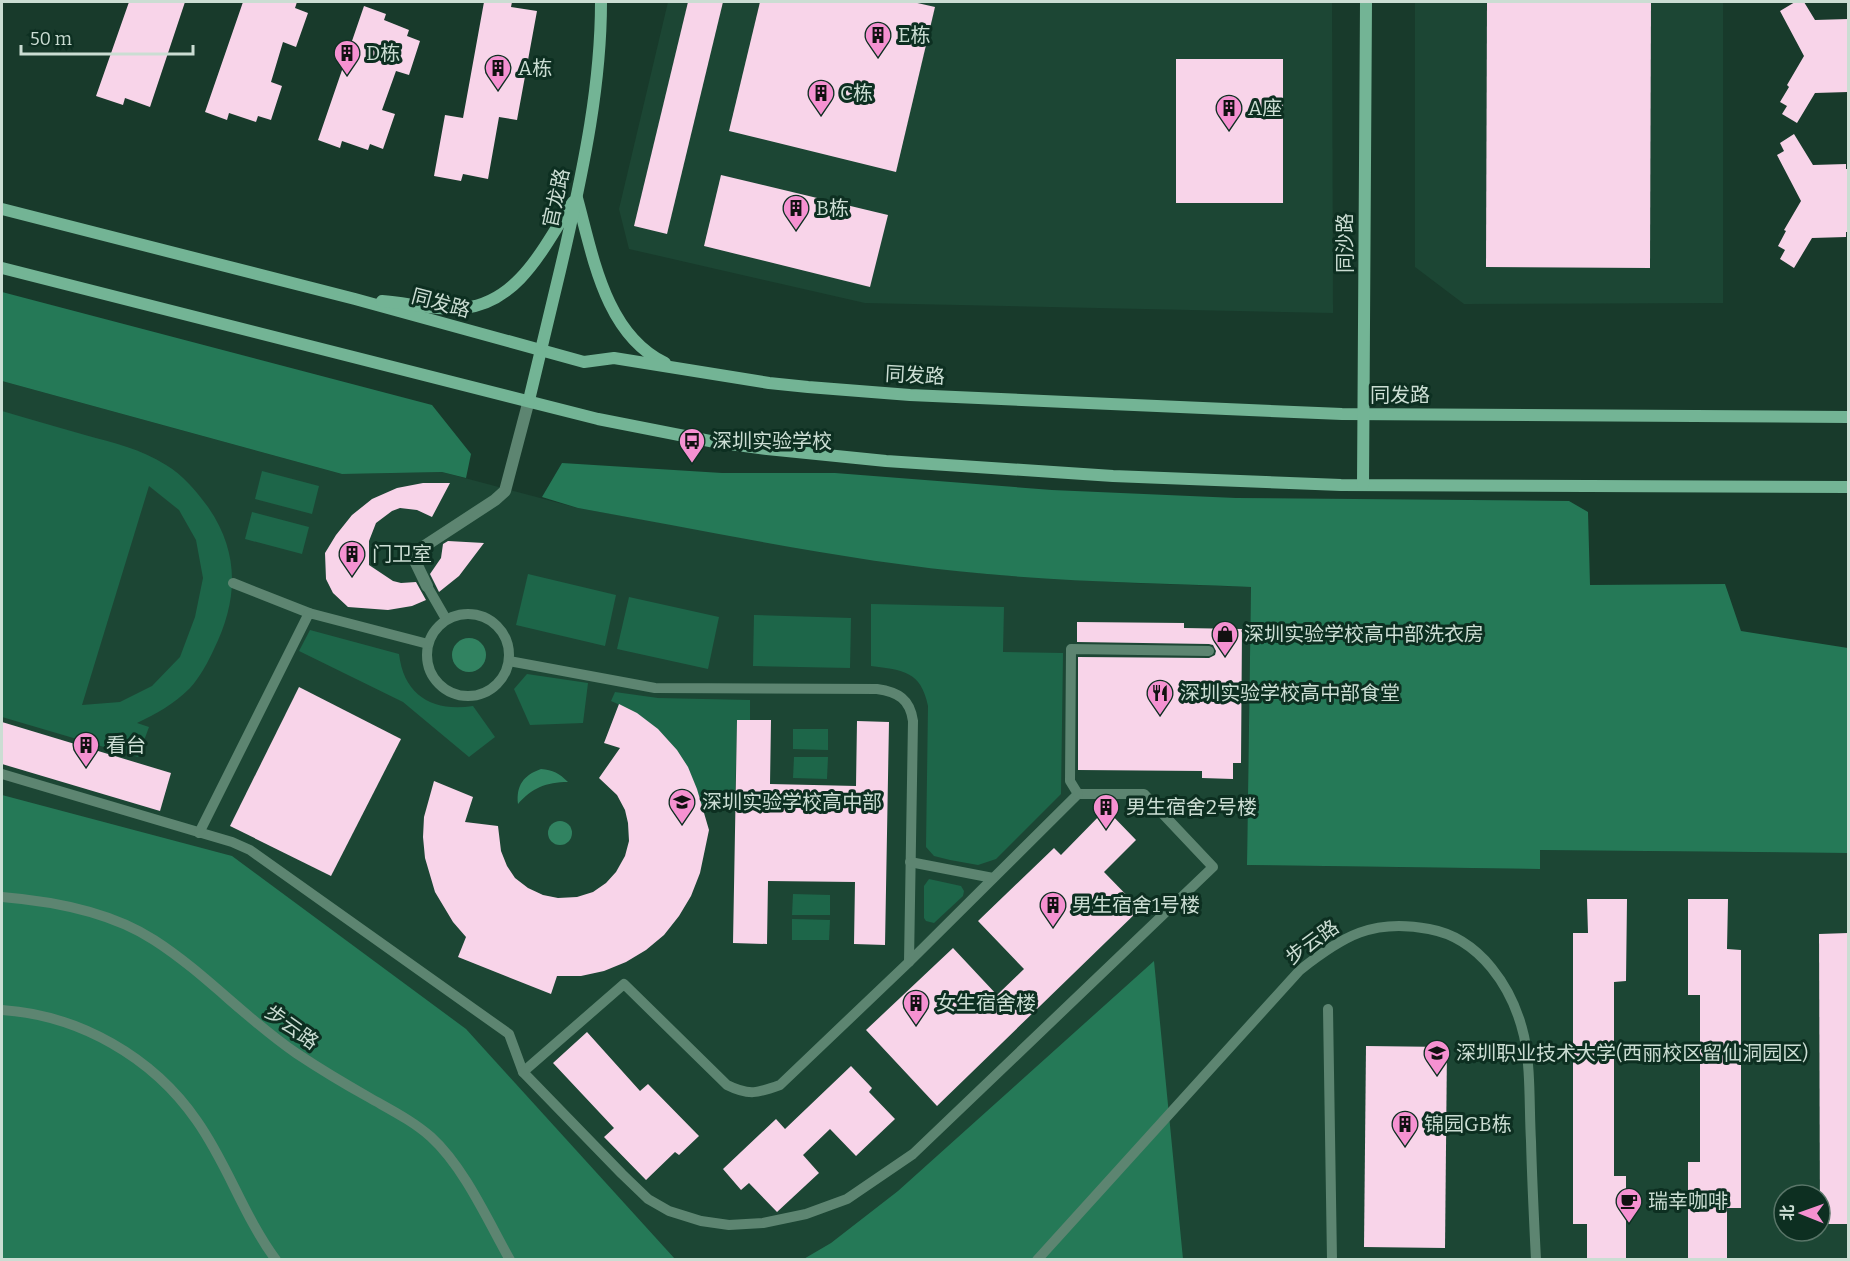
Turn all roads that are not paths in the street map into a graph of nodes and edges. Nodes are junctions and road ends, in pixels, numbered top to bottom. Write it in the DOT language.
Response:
graph roads {
  1 [pos="602,2"];
  2 [pos="1366,2"];
  3 [pos="577,196"];
  4 [pos="2,209"];
  5 [pos="2,268"];
  6 [pos="355,299"];
  7 [pos="541,351"];
  8 [pos="680,369"];
  9 [pos="529,400"];
  10 [pos="1364,414"];
  11 [pos="1848,417"];
  12 [pos="1364,485"];
  13 [pos="1848,487"];
  14 [pos="233,583"];
  15 [pos="427,586"];
  16 [pos="309,613"];
  17 [pos="446,619"];
  18 [pos="428,644"];
  19 [pos="1209,651"];
  20 [pos="509,661"];
  21 [pos="2,774"];
  22 [pos="1078,794"];
  23 [pos="199,833"];
  24 [pos="910,862"];
  25 [pos="993,878"];
  26 [pos="2,897"];
  27 [pos="909,962"];
  28 [pos="1328,1009"];
  29 [pos="2,1010"];
  30 [pos="523,1072"];
  31 [pos="276,1260"];
  32 [pos="510,1260"];
  33 [pos="1036,1260"];
  34 [pos="1332,1260"];
  35 [pos="1536,1260"];
  1 -- 3 [label="main road, 官龙路"];
  2 -- 10 [label="main road, 同沙路"];
  3 -- 6 [label="main road"];
  3 -- 7 [label="main road, 官龙路"];
  3 -- 8 [label="main road"];
  4 -- 6 [label="main road, 同发路"];
  5 -- 9 [label="main road"];
  6 -- 7 [label="main road, 同发路"];
  7 -- 8 [label="main road, 同发路"];
  7 -- 9 [label="main road, 官龙路"];
  8 -- 10 [label="main road, 同发路"];
  9 -- 12 [label="main road"];
  9 -- 15 [label="street"];
  10 -- 11 [label="main road, 同发路"];
  10 -- 12 [label="main road, 同沙路"];
  12 -- 13 [label="main road"];
  14 -- 16 [label="lane"];
  15 -- 17 [label="lane"];
  16 -- 18 [label="lane"];
  16 -- 23 [label="lane"];
  17 -- 18 [label="lane"];
  17 -- 20 [label="lane"];
  18 -- 20 [label="lane"];
  19 -- 22 [label="lane"];
  20 -- 24 [label="lane"];
  21 -- 23 [label="lane"];
  22 -- 25 [label="lane"];
  22 -- 30 [label="lane"];
  23 -- 30 [label="lane"];
  24 -- 25 [label="lane"];
  24 -- 27 [label="lane"];
  25 -- 27 [label="lane"];
  26 -- 32 [label="lane, 步云路"];
  27 -- 30 [label="lane"];
  28 -- 34 [label="lane"];
  29 -- 31 [label="lane"];
  33 -- 35 [label="lane, 步云路"];
}
